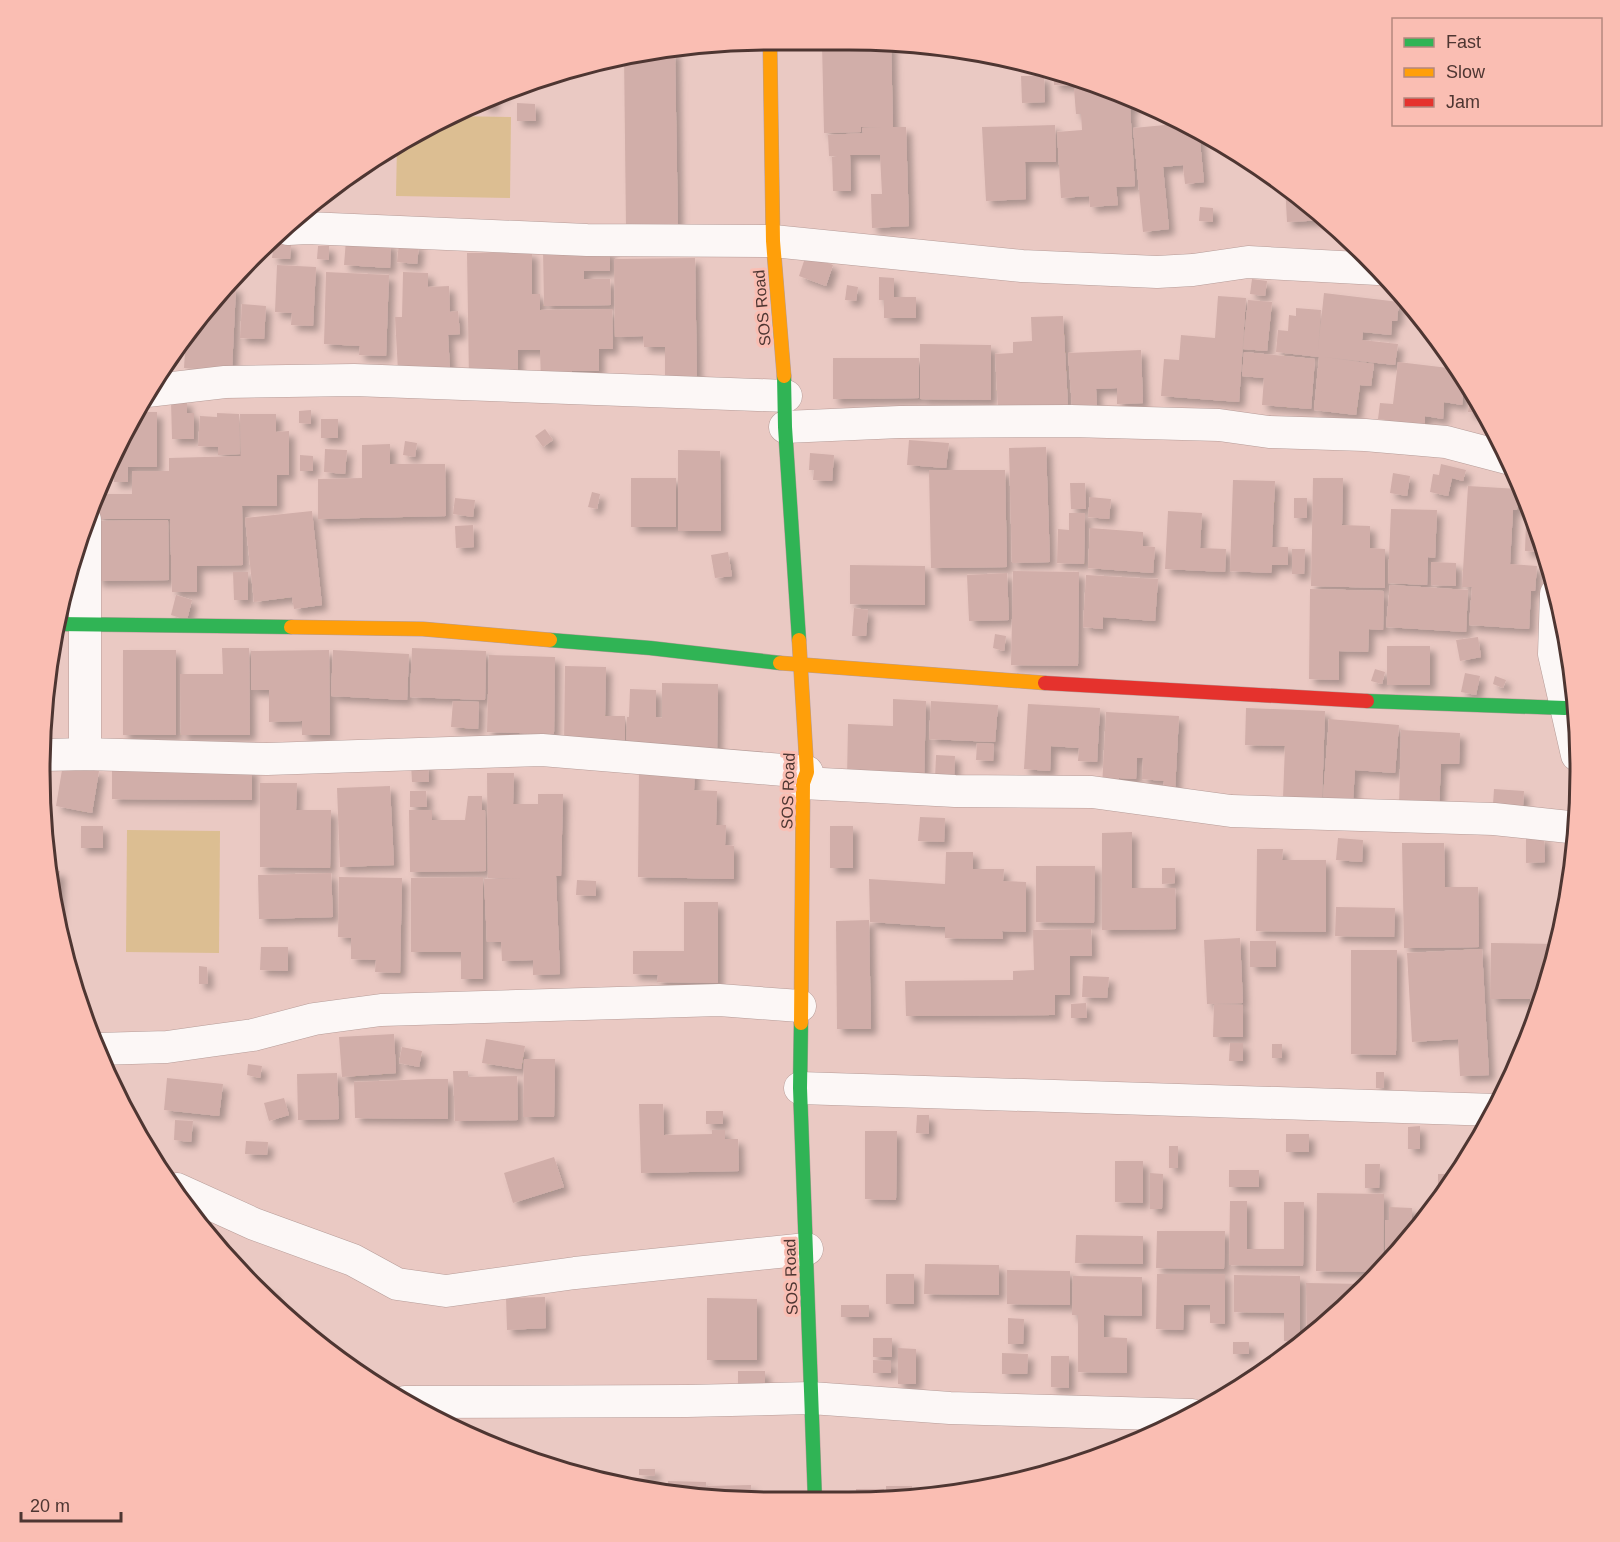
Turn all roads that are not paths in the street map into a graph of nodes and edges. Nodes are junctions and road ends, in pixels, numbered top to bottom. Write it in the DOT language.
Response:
graph roads {
  1 [pos="770,50"];
  2 [pos="295,229"];
  3 [pos="773,242"];
  4 [pos="1366,268"];
  5 [pos="159,390"];
  6 [pos="786,396"];
  7 [pos="786,427"];
  8 [pos="1498,456"];
  9 [pos="79,568"];
  10 [pos="1555,622"];
  11 [pos="72,624"];
  12 [pos="800,666"];
  13 [pos="1565,708"];
  14 [pos="1569,723"];
  15 [pos="85,754"];
  16 [pos="50,755"];
  17 [pos="805,778"];
  18 [pos="1568,827"];
  19 [pos="800,1006"];
  20 [pos="105,1049"];
  21 [pos="800,1088"];
  22 [pos="1486,1110"];
  23 [pos="187,1193"];
  24 [pos="807,1249"];
  25 [pos="811,1398"];
  26 [pos="421,1402"];
  27 [pos="1175,1414"];
  28 [pos="815,1492"];
  1 -- 3 [label="street, SOS Road"];
  2 -- 3 [label="street"];
  3 -- 4 [label="street"];
  3 -- 6 [label="street, SOS Road"];
  5 -- 6 [label="street"];
  6 -- 7 [label="street, SOS Road"];
  7 -- 8 [label="street"];
  7 -- 12 [label="street, SOS Road"];
  9 -- 11 [label="street"];
  10 -- 13 [label="street"];
  11 -- 12 [label="street"];
  11 -- 15 [label="street"];
  12 -- 13 [label="street"];
  12 -- 17 [label="street, SOS Road"];
  13 -- 14 [label="street"];
  15 -- 16 [label="street"];
  15 -- 17 [label="street"];
  17 -- 18 [label="street"];
  17 -- 19 [label="street, SOS Road"];
  19 -- 20 [label="street"];
  19 -- 21 [label="street, SOS Road"];
  21 -- 22 [label="street"];
  21 -- 24 [label="street, SOS Road"];
  23 -- 24 [label="street"];
  24 -- 25 [label="street, SOS Road"];
  25 -- 26 [label="street"];
  25 -- 27 [label="street"];
  25 -- 28 [label="street, SOS Road"];
}
